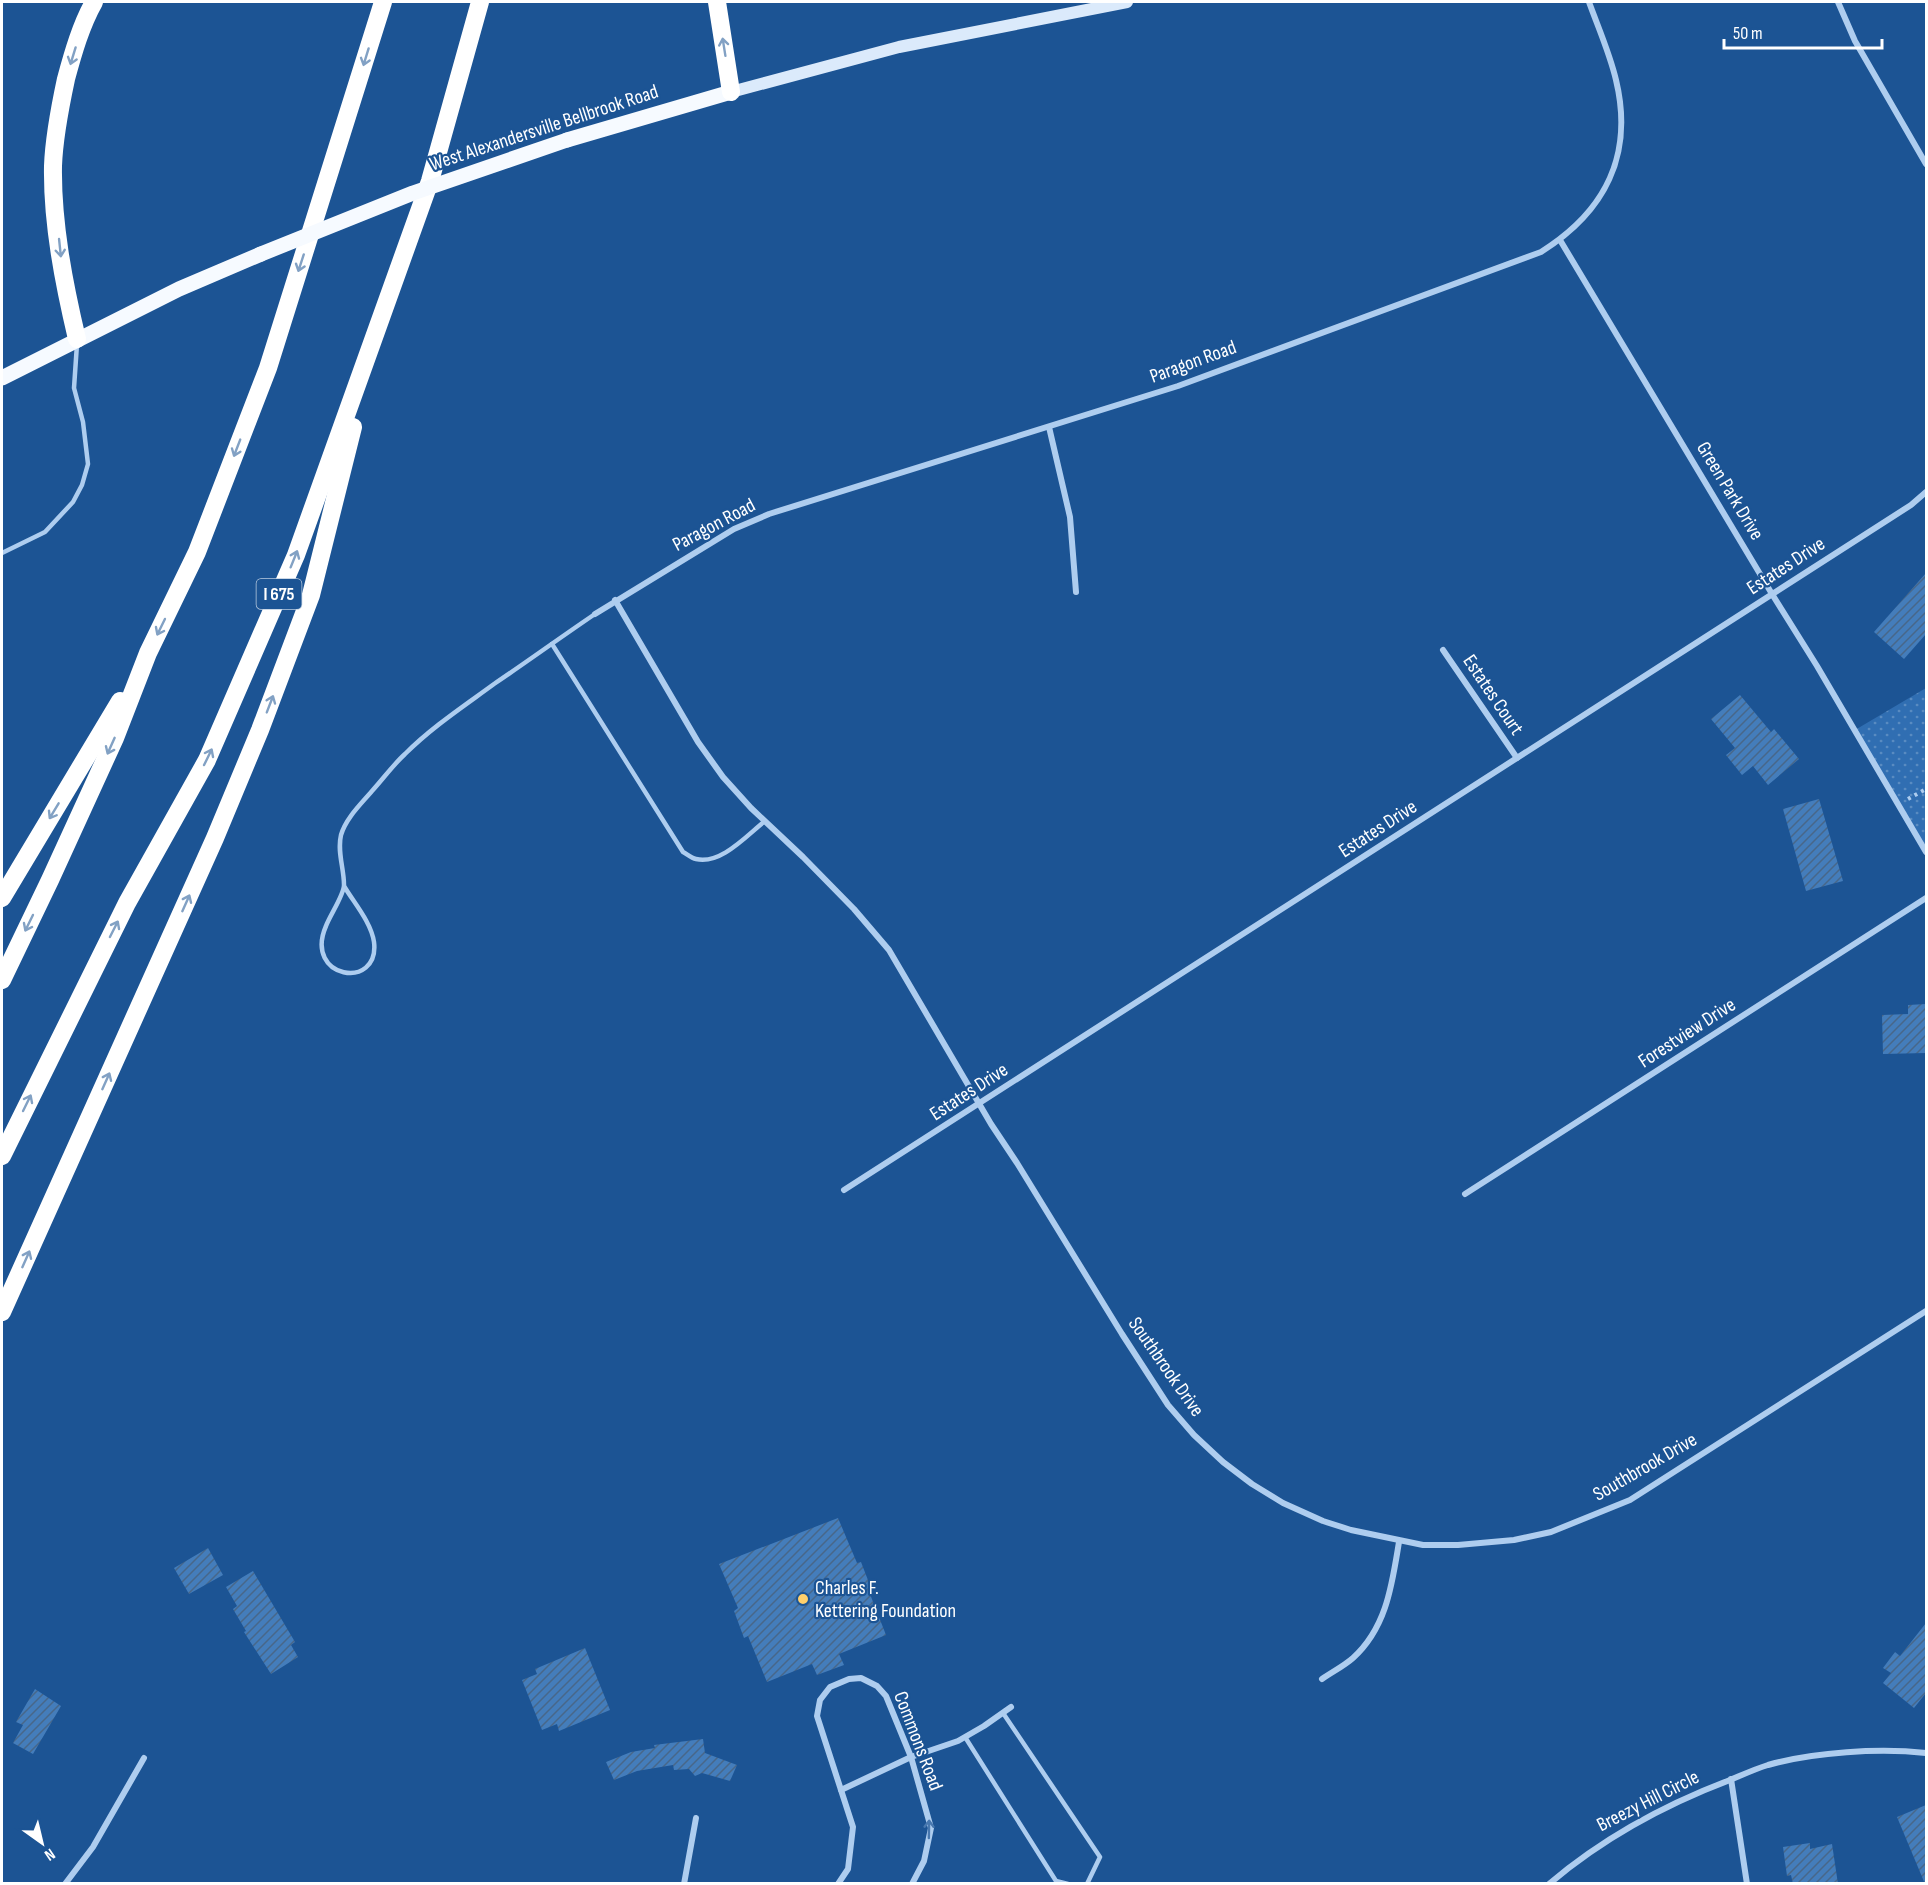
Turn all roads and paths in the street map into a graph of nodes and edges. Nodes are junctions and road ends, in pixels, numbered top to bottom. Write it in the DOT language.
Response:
graph roads {
  1 [pos="94,2"];
  2 [pos="383,2"];
  3 [pos="480,2"];
  4 [pos="717,2"];
  5 [pos="1127,2"];
  6 [pos="1589,2"];
  7 [pos="1838,2"];
  8 [pos="731,92"];
  9 [pos="1926,164"];
  10 [pos="1560,240"];
  11 [pos="377,330"];
  12 [pos="77,339"];
  13 [pos="2,378"];
  14 [pos="1049,427"];
  15 [pos="1926,492"];
  16 [pos="2,553"];
  17 [pos="1076,592"];
  18 [pos="1772,594"];
  19 [pos="615,600"];
  20 [pos="595,614"];
  21 [pos="552,644"];
  22 [pos="1443,650"];
  23 [pos="148,653"];
  24 [pos="1517,758"];
  25 [pos="1926,789"];
  26 [pos="1899,804"];
  27 [pos="765,821"];
  28 [pos="1926,852"];
  29 [pos="344,886"];
  30 [pos="2,898"];
  31 [pos="1926,898"];
  32 [pos="2,980"];
  33 [pos="979,1105"];
  34 [pos="2,1156"];
  35 [pos="844,1190"];
  36 [pos="1465,1194"];
  37 [pos="1926,1311"];
  38 [pos="2,1312"];
  39 [pos="1399,1542"];
  40 [pos="1322,1679"];
  41 [pos="1011,1707"];
  42 [pos="1004,1713"];
  43 [pos="965,1737"];
  44 [pos="1926,1753"];
  45 [pos="911,1757"];
  46 [pos="144,1758"];
  47 [pos="1731,1779"];
  48 [pos="841,1791"];
  49 [pos="696,1818"];
  50 [pos="65,1884"];
  51 [pos="684,1884"];
  52 [pos="838,1884"];
  53 [pos="912,1884"];
  54 [pos="1068,1884"];
  55 [pos="1087,1884"];
  56 [pos="1549,1884"];
  57 [pos="1747,1884"];
  1 -- 12 [label="highway, one-way"];
  2 -- 23 [label="highway, one-way"];
  3 -- 11 [label="highway, I 675"];
  8 -- 4 [label="highway, one-way"];
  5 -- 8 [label="main road, West Alexandersville Bellbrook Road"];
  6 -- 10 [label="street, Paragon Road"];
  7 -- 9 [label="street"];
  8 -- 12 [label="main road, West Alexandersville Bellbrook Road, bridge"];
  10 -- 14 [label="street, Paragon Road"];
  10 -- 18 [label="street, Green Park Drive"];
  34 -- 11 [label="highway, I 675, one-way"];
  38 -- 11 [label="highway, one-way"];
  12 -- 13 [label="main road, West Alexandersville Bellbrook Road"];
  12 -- 16 [label="lane"];
  14 -- 17 [label="street"];
  14 -- 19 [label="street, Paragon Road"];
  15 -- 18 [label="street, Estates Drive"];
  18 -- 24 [label="street, Estates Drive"];
  18 -- 26 [label="street, Green Park Drive"];
  19 -- 20 [label="street, Paragon Road"];
  19 -- 27 [label="street, Southbrook Drive"];
  20 -- 21 [label="lane"];
  21 -- 27 [label="lane"];
  21 -- 29 [label="lane"];
  22 -- 24 [label="street, Estates Court"];
  23 -- 30 [label="highway, one-way"];
  23 -- 32 [label="highway, one-way"];
  24 -- 33 [label="street, Estates Drive"];
  25 -- 26 [label="path"];
  26 -- 28 [label="street, Green Park Drive"];
  27 -- 33 [label="street, Southbrook Drive"];
  29 -- 29 [label="lane"];
  31 -- 36 [label="street, Forestview Drive"];
  33 -- 35 [label="street, Estates Drive"];
  33 -- 39 [label="street, Southbrook Drive"];
  37 -- 39 [label="street, Southbrook Drive"];
  39 -- 40 [label="street"];
  41 -- 42 [label="street"];
  42 -- 43 [label="street"];
  42 -- 55 [label="lane"];
  43 -- 45 [label="street"];
  43 -- 54 [label="lane"];
  44 -- 47 [label="street, Breezy Hill Circle"];
  45 -- 48 [label="street"];
  45 -- 48 [label="street, Commons Road"];
  53 -- 45 [label="street, Commons Road, one-way"];
  46 -- 50 [label="street"];
  47 -- 56 [label="street, Breezy Hill Circle"];
  47 -- 57 [label="street"];
  48 -- 52 [label="street, Commons Road"];
  49 -- 51 [label="street"];
}
